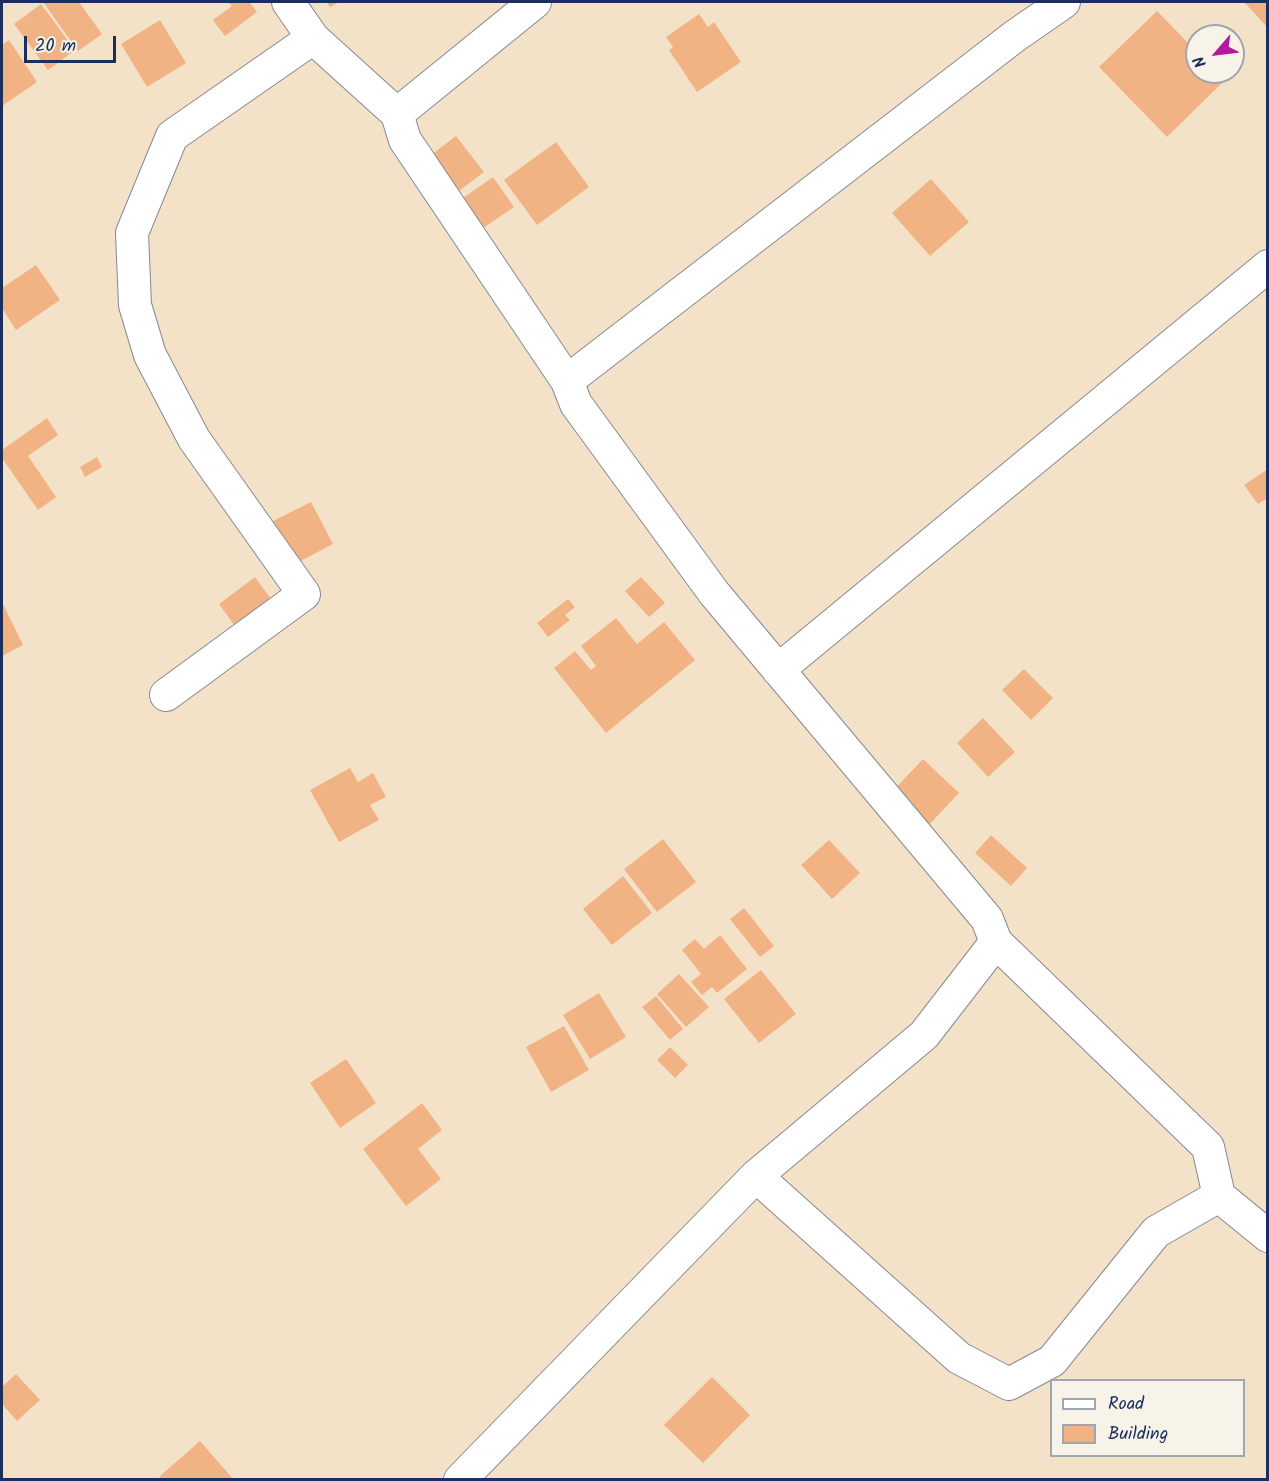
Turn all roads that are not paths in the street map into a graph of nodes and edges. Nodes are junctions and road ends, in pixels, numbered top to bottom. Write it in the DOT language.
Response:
graph roads {
  1 [pos="288,2"];
  2 [pos="535,2"];
  3 [pos="1064,2"];
  4 [pos="313,38"];
  5 [pos="397,114"];
  6 [pos="1268,266"];
  7 [pos="567,381"];
  8 [pos="778,669"];
  9 [pos="166,695"];
  10 [pos="996,942"];
  11 [pos="756,1176"];
  12 [pos="1219,1196"];
  13 [pos="1268,1236"];
  14 [pos="460,1479"];
  1 -- 4 [label="street"];
  2 -- 5 [label="street"];
  3 -- 7 [label="street"];
  4 -- 5 [label="street"];
  4 -- 9 [label="street"];
  5 -- 7 [label="street"];
  6 -- 8 [label="street"];
  7 -- 8 [label="street"];
  8 -- 10 [label="street"];
  10 -- 11 [label="street"];
  10 -- 12 [label="street"];
  11 -- 12 [label="street"];
  11 -- 14 [label="street"];
  12 -- 13 [label="street"];
}
